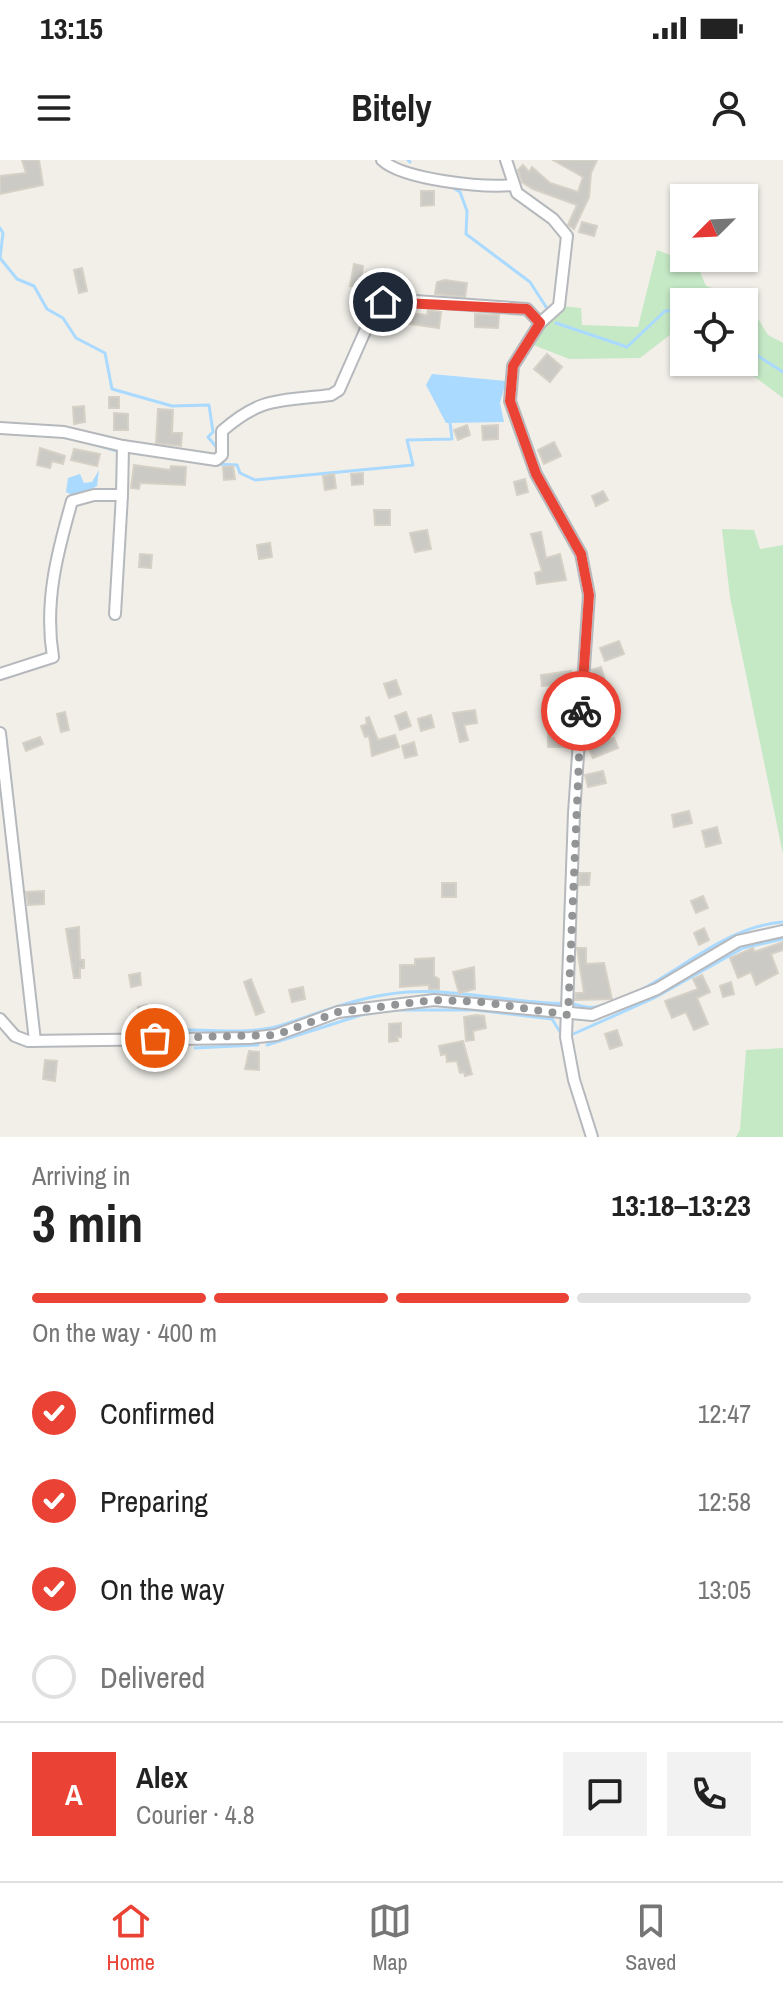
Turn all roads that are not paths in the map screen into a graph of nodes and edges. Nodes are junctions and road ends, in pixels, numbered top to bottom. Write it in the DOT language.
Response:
graph roads {
  1 [pos="382,160"];
  2 [pos="506,160"];
  3 [pos="513,185"];
  4 [pos="540,323"];
  5 [pos="0,428"];
  6 [pos="123,446"];
  7 [pos="122,495"];
  8 [pos="115,614"];
  9 [pos="0,674"];
  10 [pos="0,733"];
  11 [pos="783,931"];
  12 [pos="568,1015"];
  13 [pos="0,1019"];
  14 [pos="35,1041"];
  15 [pos="592,1137"];
  1 -- 3 [label="street"];
  2 -- 3 [label="street"];
  3 -- 4 [label="street"];
  4 -- 6 [label="street"];
  4 -- 12 [label="street"];
  5 -- 6 [label="street"];
  6 -- 7 [label="street"];
  7 -- 8 [label="street"];
  7 -- 9 [label="street"];
  10 -- 14 [label="street"];
  11 -- 12 [label="street"];
  12 -- 14 [label="street"];
  12 -- 15 [label="street"];
  13 -- 14 [label="street"];
}
